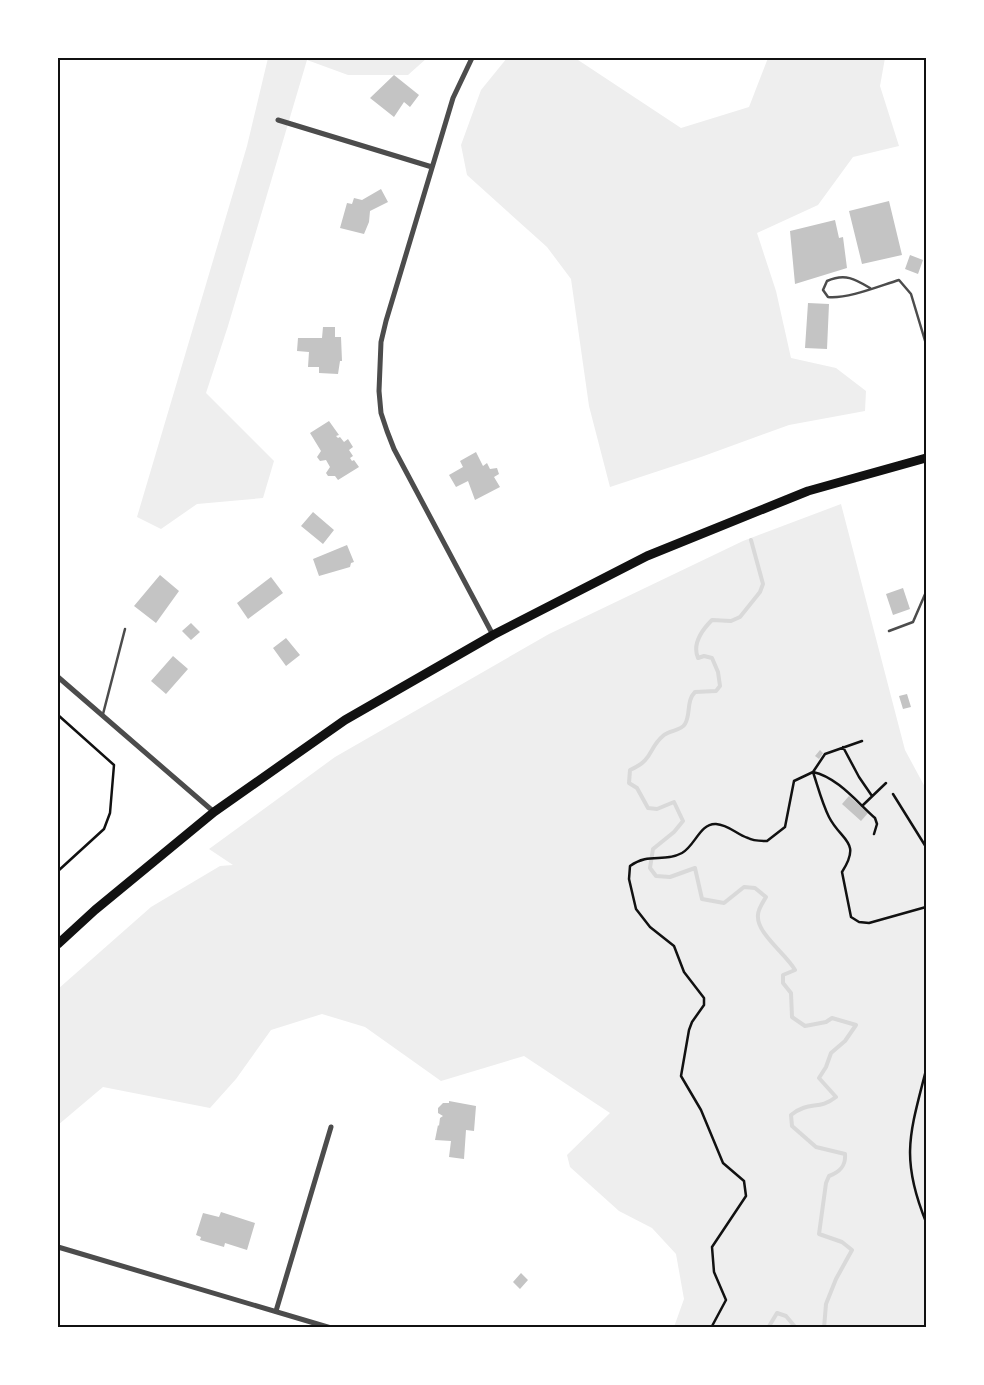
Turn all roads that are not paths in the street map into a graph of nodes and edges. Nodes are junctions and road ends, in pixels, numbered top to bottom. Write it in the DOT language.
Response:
graph roads {
  1 [pos="472,58"];
  2 [pos="278,120"];
  3 [pos="432,166"];
  4 [pos="870,288"];
  5 [pos="926,344"];
  6 [pos="926,458"];
  7 [pos="926,592"];
  8 [pos="125,629"];
  9 [pos="889,631"];
  10 [pos="493,635"];
  11 [pos="58,677"];
  12 [pos="102,716"];
  13 [pos="214,812"];
  14 [pos="58,944"];
  15 [pos="331,1127"];
  16 [pos="58,1247"];
  17 [pos="276,1311"];
  18 [pos="331,1328"];
  1 -- 3 [label="street"];
  2 -- 3 [label="street"];
  3 -- 10 [label="street"];
  4 -- 4 [label="lane"];
  4 -- 5 [label="lane"];
  6 -- 10 [label="main road"];
  7 -- 9 [label="lane"];
  8 -- 12 [label="lane"];
  10 -- 13 [label="main road"];
  11 -- 12 [label="street"];
  12 -- 13 [label="street"];
  13 -- 14 [label="main road"];
  15 -- 17 [label="street"];
  16 -- 17 [label="street"];
  17 -- 18 [label="street"];
}
